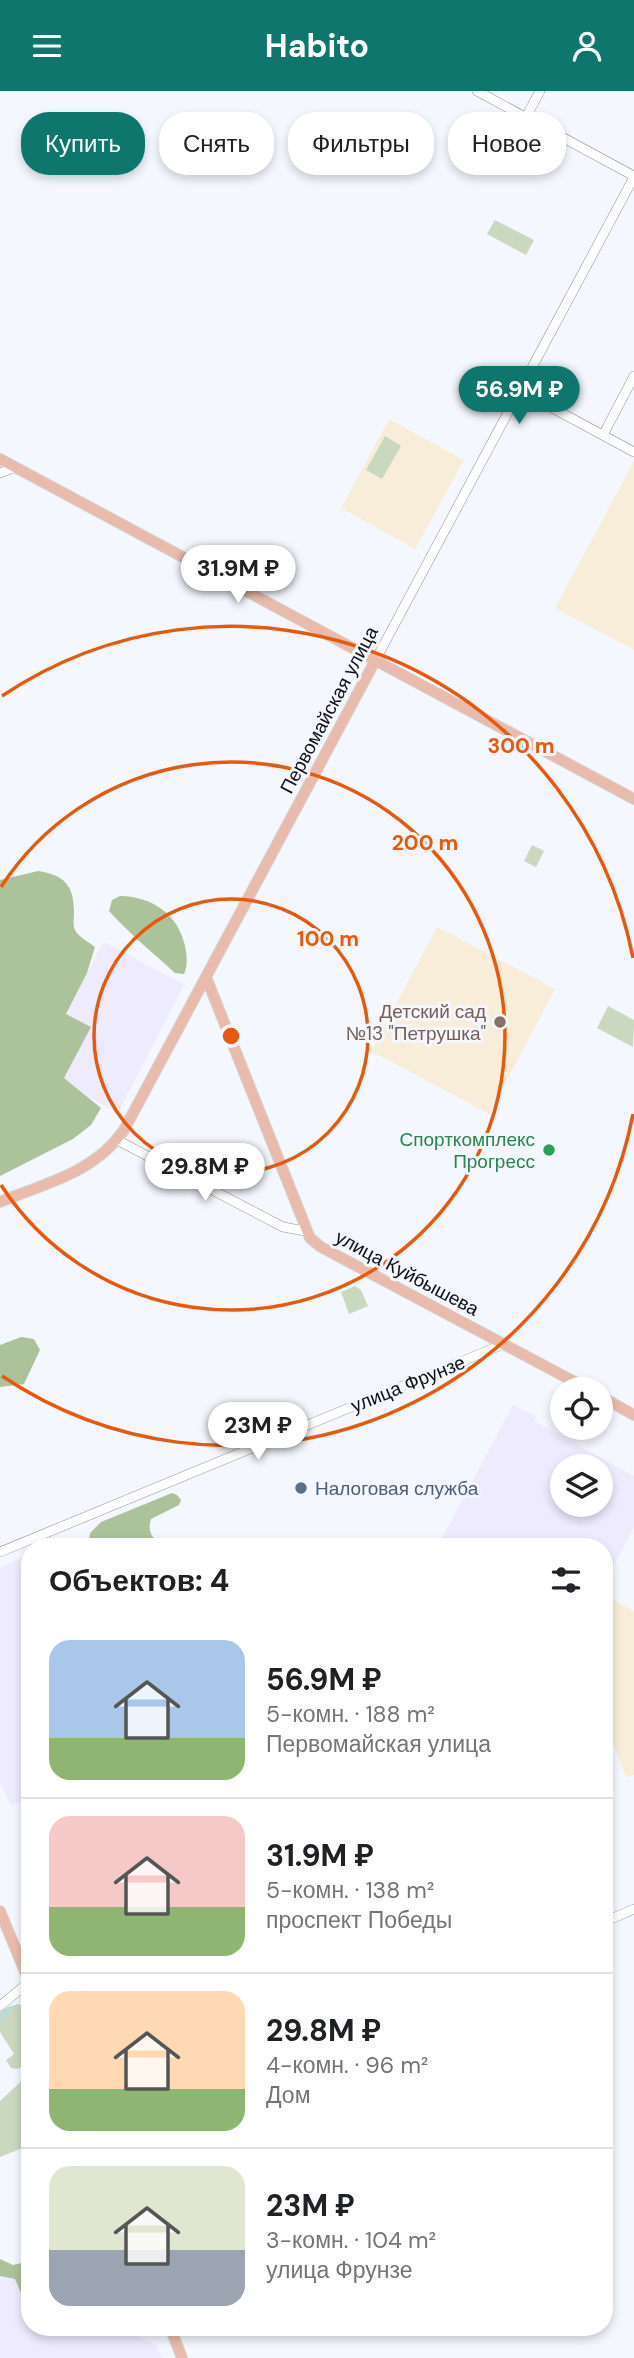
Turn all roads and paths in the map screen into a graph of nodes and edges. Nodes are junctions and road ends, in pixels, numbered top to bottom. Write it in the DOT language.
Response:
graph roads {
  1 [pos="477,91"];
  2 [pos="540,91"];
  3 [pos="517,112"];
  4 [pos="529,112"];
  5 [pos="566,139"];
  6 [pos="634,176"];
  7 [pos="634,376"];
  8 [pos="521,391"];
  9 [pos="603,435"];
  10 [pos="634,452"];
  11 [pos="0,459"];
  12 [pos="16,467"];
  13 [pos="0,473"];
  14 [pos="375,661"];
  15 [pos="634,799"];
  16 [pos="206,977"];
  17 [pos="117,1140"];
  18 [pos="0,1202"];
  19 [pos="305,1231"];
  20 [pos="504,1344"];
  21 [pos="566,1377"];
  22 [pos="613,1403"];
  23 [pos="634,1415"];
  24 [pos="34,1538"];
  25 [pos="21,1543"];
  26 [pos="0,1552"];
  27 [pos="634,1909"];
  28 [pos="0,1911"];
  29 [pos="613,1918"];
  30 [pos="21,1963"];
  31 [pos="21,1989"];
  32 [pos="0,2006"];
  33 [pos="174,2336"];
  34 [pos="183,2358"];
  1 -- 3 [label="street"];
  2 -- 4 [label="street"];
  5 -- 6 [label="street"];
  6 -- 8 [label="street, Первомайская улица"];
  7 -- 9 [label="street"];
  8 -- 9 [label="street"];
  8 -- 14 [label="street, Первомайская улица"];
  9 -- 10 [label="street"];
  11 -- 12 [label="main road"];
  12 -- 13 [label="street"];
  12 -- 14 [label="main road"];
  14 -- 15 [label="main road"];
  14 -- 16 [label="main road, Первомайская улица"];
  16 -- 17 [label="main road, Первомайская улица"];
  16 -- 19 [label="main road, улица Куйбышева"];
  17 -- 18 [label="main road, Первомайская улица"];
  17 -- 19 [label="street"];
  19 -- 20 [label="main road, улица Куйбышева"];
  20 -- 21 [label="main road, улица Куйбышева"];
  20 -- 24 [label="street, улица Фрунзе"];
  22 -- 23 [label="main road"];
  25 -- 26 [label="street, улица Фрунзе"];
  27 -- 29 [label="street"];
  28 -- 30 [label="main road"];
  31 -- 32 [label="street"];
  33 -- 34 [label="main road"];
}
